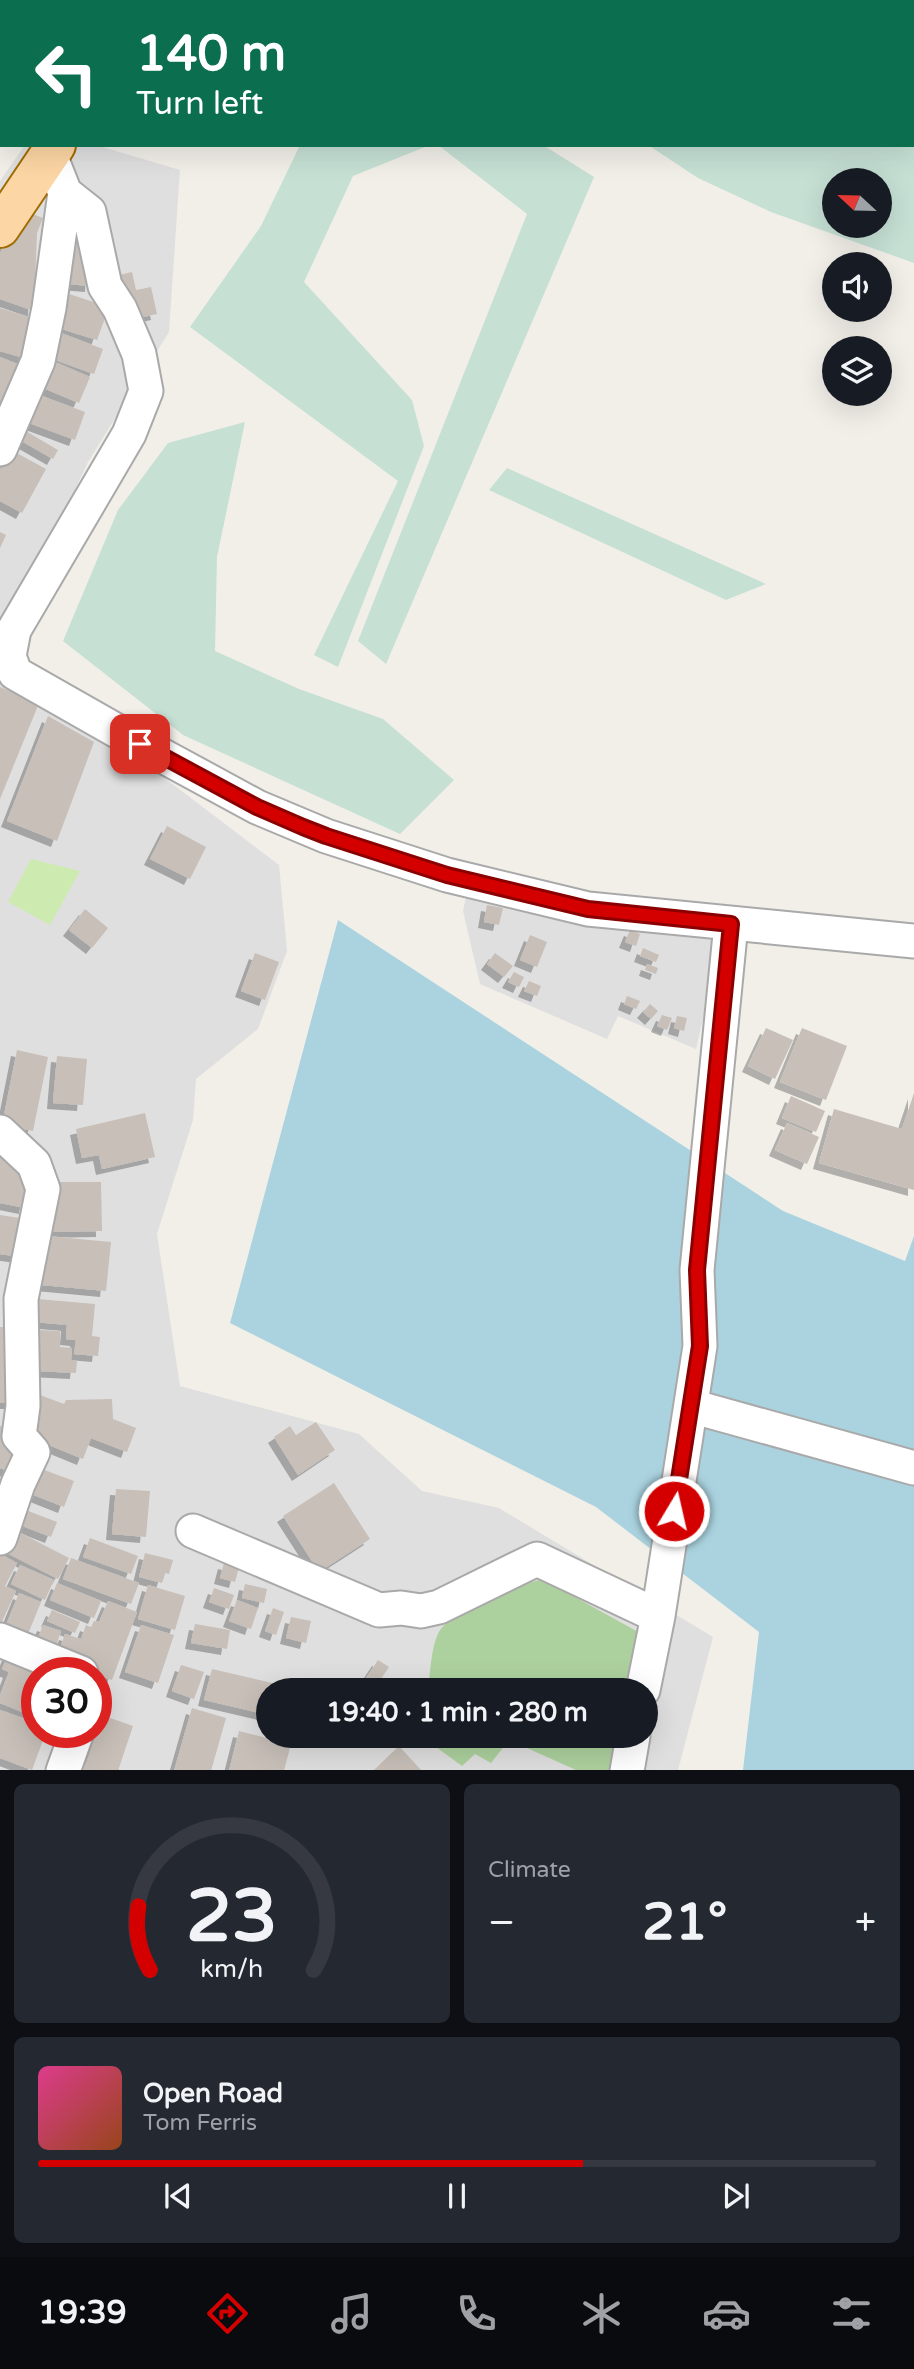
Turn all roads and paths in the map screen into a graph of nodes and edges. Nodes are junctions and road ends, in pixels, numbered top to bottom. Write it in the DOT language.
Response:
graph roads {
  1 [pos="53,150"];
  2 [pos="65,193"];
  3 [pos="0,228"];
  4 [pos="0,449"];
  5 [pos="731,924"];
  6 [pos="914,941"];
  7 [pos="0,1132"];
  8 [pos="691,1406"];
  9 [pos="914,1468"];
  10 [pos="193,1531"];
  11 [pos="0,1538"];
  12 [pos="657,1616"];
  13 [pos="0,1640"];
  14 [pos="42,1657"];
  15 [pos="645,1678"];
  16 [pos="71,1748"];
  17 [pos="631,1748"];
  18 [pos="63,1770"];
  19 [pos="626,1770"];
  1 -- 2 [label="street"];
  1 -- 3 [label="main road"];
  2 -- 4 [label="street"];
  2 -- 5 [label="street"];
  5 -- 6 [label="street"];
  5 -- 8 [label="street"];
  7 -- 11 [label="street"];
  8 -- 9 [label="street"];
  8 -- 12 [label="street"];
  10 -- 12 [label="street"];
  12 -- 15 [label="street"];
  13 -- 14 [label="street"];
  16 -- 18 [label="street"];
  17 -- 19 [label="street"];
}
